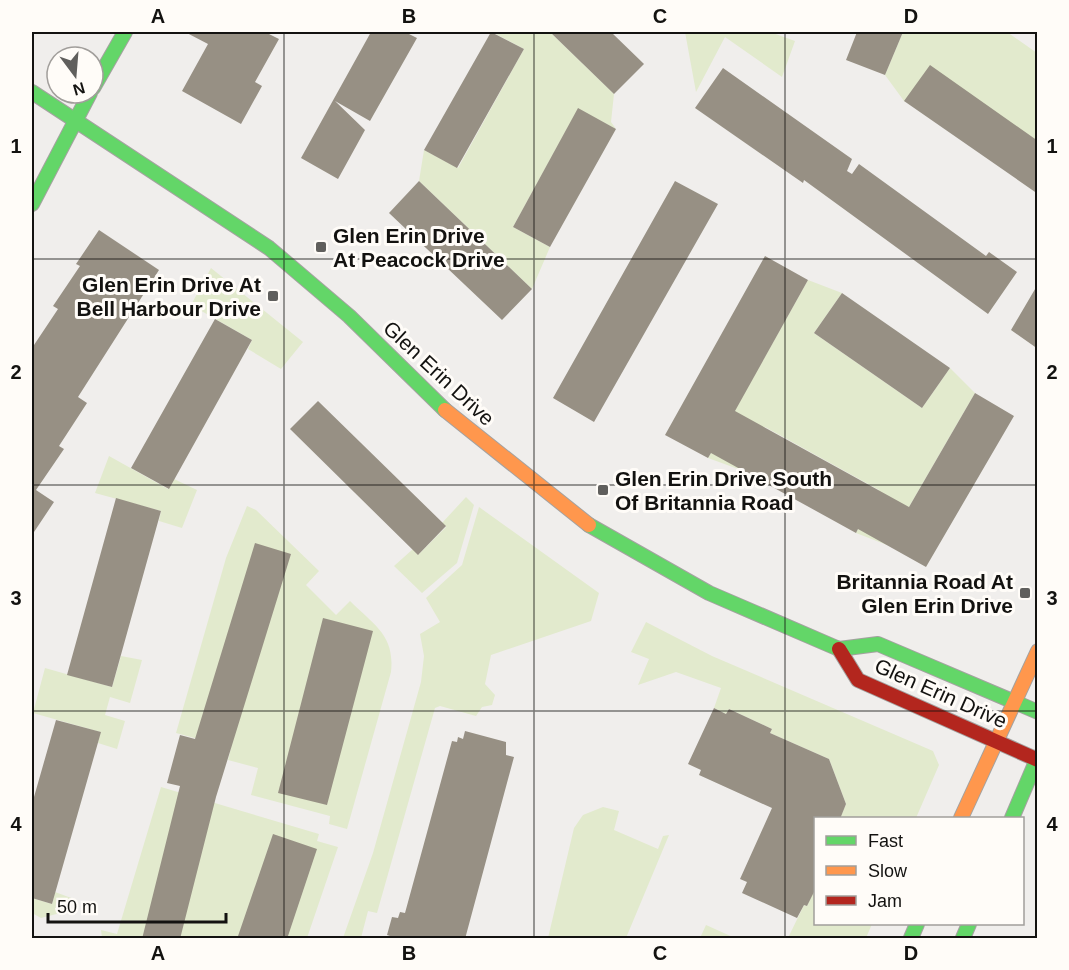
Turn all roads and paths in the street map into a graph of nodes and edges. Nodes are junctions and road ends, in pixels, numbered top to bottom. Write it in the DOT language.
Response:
graph roads {
  1 [pos="125,32"];
  2 [pos="105,67"];
  3 [pos="32,92"];
  4 [pos="83,105"];
  5 [pos="75,120"];
  6 [pos="32,204"];
  7 [pos="839,649"];
  8 [pos="1038,651"];
  9 [pos="1014,702"];
  10 [pos="1038,712"];
  11 [pos="997,740"];
  12 [pos="1037,759"];
  13 [pos="962,817"];
  14 [pos="1013,817"];
  15 [pos="918,925"];
  16 [pos="969,925"];
  17 [pos="911,939"];
  18 [pos="963,939"];
  1 -- 2 [label="street"];
  3 -- 5 [label="street, Glen Erin Drive"];
  4 -- 5 [label="street"];
  5 -- 6 [label="street"];
  5 -- 7 [label="street, Glen Erin Drive"];
  7 -- 9 [label="street, Glen Erin Drive"];
  7 -- 11 [label="street, Glen Erin Drive"];
  8 -- 9 [label="street"];
  9 -- 10 [label="street, Glen Erin Drive"];
  9 -- 11 [label="street"];
  11 -- 12 [label="street, Glen Erin Drive"];
  11 -- 13 [label="street"];
  12 -- 14 [label="street"];
  15 -- 17 [label="street"];
  16 -- 18 [label="street"];
}
